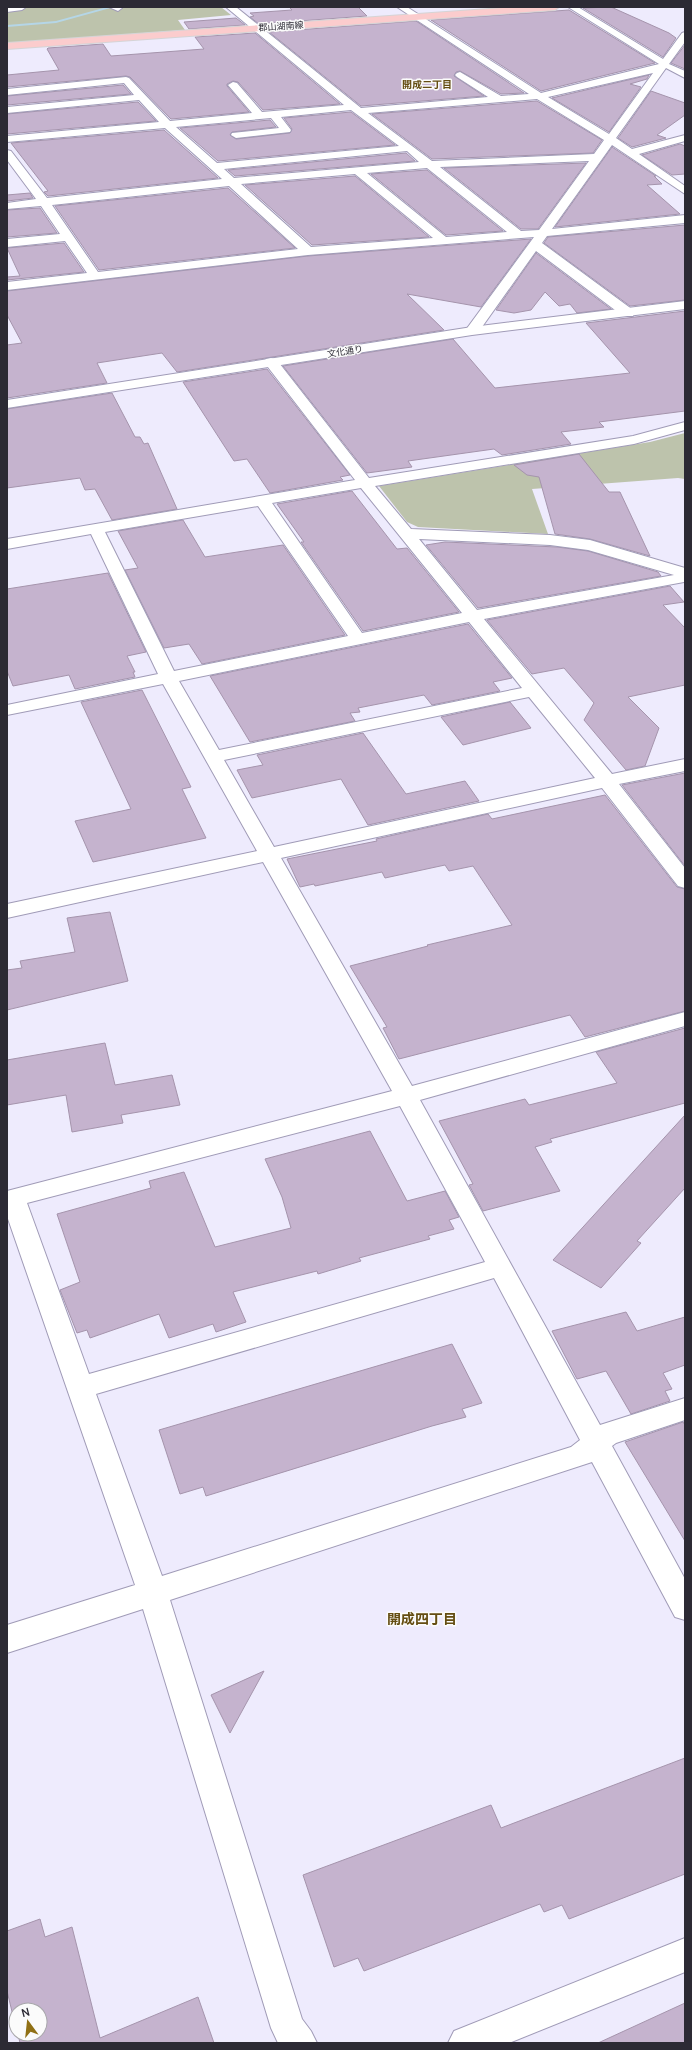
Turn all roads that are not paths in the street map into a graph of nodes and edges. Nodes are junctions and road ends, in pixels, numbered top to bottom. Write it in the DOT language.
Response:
graph roads {
  1 [pos="22,7"];
  2 [pos="230,7"];
  3 [pos="401,7"];
  4 [pos="555,7"];
  5 [pos="572,7"];
  6 [pos="7,9"];
  7 [pos="417,16"];
  8 [pos="256,28"];
  9 [pos="685,35"];
  10 [pos="7,46"];
  11 [pos="685,63"];
  12 [pos="665,66"];
  13 [pos="460,75"];
  14 [pos="685,75"];
  15 [pos="233,85"];
  16 [pos="7,92"];
  17 [pos="539,96"];
  18 [pos="142,97"];
  19 [pos="498,99"];
  20 [pos="357,109"];
  21 [pos="7,110"];
  22 [pos="273,114"];
  23 [pos="259,115"];
  24 [pos="167,124"];
  25 [pos="236,135"];
  26 [pos="685,138"];
  27 [pos="7,139"];
  28 [pos="612,140"];
  29 [pos="409,148"];
  30 [pos="7,153"];
  31 [pos="630,153"];
  32 [pos="598,157"];
  33 [pos="430,164"];
  34 [pos="213,167"];
  35 [pos="358,171"];
  36 [pos="230,182"];
  37 [pos="685,191"];
  38 [pos="44,202"];
  39 [pos="7,206"];
  40 [pos="685,219"];
  41 [pos="543,233"];
  42 [pos="518,235"];
  43 [pos="68,236"];
  44 [pos="444,241"];
  45 [pos="7,243"];
  46 [pos="535,244"];
  47 [pos="308,251"];
  48 [pos="95,276"];
  49 [pos="7,286"];
  50 [pos="685,305"];
  51 [pos="628,313"];
  52 [pos="472,332"];
  53 [pos="271,362"];
  54 [pos="7,404"];
  55 [pos="685,426"];
  56 [pos="365,483"];
  57 [pos="262,500"];
  58 [pos="96,529"];
  59 [pos="407,534"];
  60 [pos="7,544"];
  61 [pos="680,577"];
  62 [pos="473,616"];
  63 [pos="358,639"];
  64 [pos="168,677"];
  65 [pos="534,691"];
  66 [pos="7,710"];
  67 [pos="212,757"];
  68 [pos="685,765"];
  69 [pos="607,781"];
  70 [pos="268,855"];
  71 [pos="685,882"];
  72 [pos="7,911"];
  73 [pos="685,1019"];
  74 [pos="405,1095"];
  75 [pos="9,1192"];
  76 [pos="500,1267"];
  77 [pos="80,1388"];
  78 [pos="685,1409"];
  79 [pos="597,1444"];
  80 [pos="152,1593"];
  81 [pos="685,1607"];
  82 [pos="7,1639"];
  83 [pos="685,1955"];
  84 [pos="299,2043"];
  85 [pos="466,2043"];
  1 -- 6 [label="street"];
  2 -- 8 [label="street"];
  3 -- 7 [label="street"];
  4 -- 7 [label="main road, 郡山湖南線"];
  5 -- 12 [label="street"];
  7 -- 8 [label="main road, 郡山湖南線"];
  7 -- 17 [label="street"];
  8 -- 10 [label="main road, 郡山湖南線"];
  8 -- 20 [label="street"];
  9 -- 12 [label="street"];
  11 -- 12 [label="street"];
  12 -- 14 [label="street"];
  12 -- 17 [label="street"];
  12 -- 28 [label="street"];
  13 -- 19 [label="street"];
  15 -- 23 [label="street"];
  16 -- 18 [label="street"];
  17 -- 19 [label="street"];
  17 -- 28 [label="street"];
  18 -- 21 [label="street"];
  18 -- 24 [label="street"];
  19 -- 20 [label="street"];
  20 -- 22 [label="street"];
  20 -- 29 [label="street"];
  22 -- 23 [label="street"];
  22 -- 25 [label="street"];
  23 -- 24 [label="street"];
  24 -- 27 [label="street"];
  24 -- 34 [label="street"];
  26 -- 31 [label="street"];
  28 -- 31 [label="street"];
  28 -- 32 [label="street"];
  29 -- 33 [label="street"];
  29 -- 34 [label="street"];
  30 -- 38 [label="street"];
  31 -- 37 [label="street"];
  32 -- 33 [label="street"];
  32 -- 41 [label="street"];
  33 -- 35 [label="street"];
  33 -- 42 [label="street"];
  34 -- 36 [label="street"];
  35 -- 36 [label="street"];
  35 -- 44 [label="street"];
  36 -- 38 [label="street"];
  36 -- 47 [label="street"];
  38 -- 39 [label="street"];
  38 -- 43 [label="street"];
  40 -- 41 [label="street"];
  41 -- 42 [label="street"];
  41 -- 46 [label="street"];
  42 -- 44 [label="street"];
  43 -- 45 [label="street"];
  43 -- 48 [label="street"];
  44 -- 47 [label="street"];
  46 -- 51 [label="street"];
  46 -- 52 [label="street"];
  47 -- 48 [label="street"];
  48 -- 49 [label="street"];
  50 -- 51 [label="street, 文化通り"];
  51 -- 52 [label="street, 文化通り"];
  52 -- 53 [label="street, 文化通り"];
  53 -- 54 [label="street, 文化通り"];
  53 -- 56 [label="street"];
  55 -- 56 [label="street"];
  56 -- 57 [label="street"];
  56 -- 59 [label="street"];
  57 -- 58 [label="street"];
  57 -- 63 [label="street"];
  58 -- 60 [label="street"];
  58 -- 64 [label="street"];
  59 -- 61 [label="street"];
  59 -- 62 [label="street"];
  61 -- 62 [label="street"];
  62 -- 63 [label="street"];
  62 -- 65 [label="street"];
  63 -- 64 [label="street"];
  64 -- 66 [label="street"];
  64 -- 67 [label="street"];
  65 -- 67 [label="street"];
  65 -- 69 [label="street"];
  67 -- 70 [label="street"];
  68 -- 69 [label="street"];
  69 -- 70 [label="street"];
  69 -- 71 [label="street"];
  70 -- 72 [label="street"];
  70 -- 74 [label="street"];
  73 -- 74 [label="street"];
  74 -- 75 [label="street"];
  74 -- 76 [label="street"];
  75 -- 77 [label="street"];
  76 -- 77 [label="street"];
  76 -- 79 [label="street"];
  77 -- 80 [label="street"];
  78 -- 79 [label="street"];
  79 -- 80 [label="street"];
  79 -- 81 [label="street"];
  80 -- 82 [label="street"];
  80 -- 84 [label="street"];
  83 -- 85 [label="street"];
}
